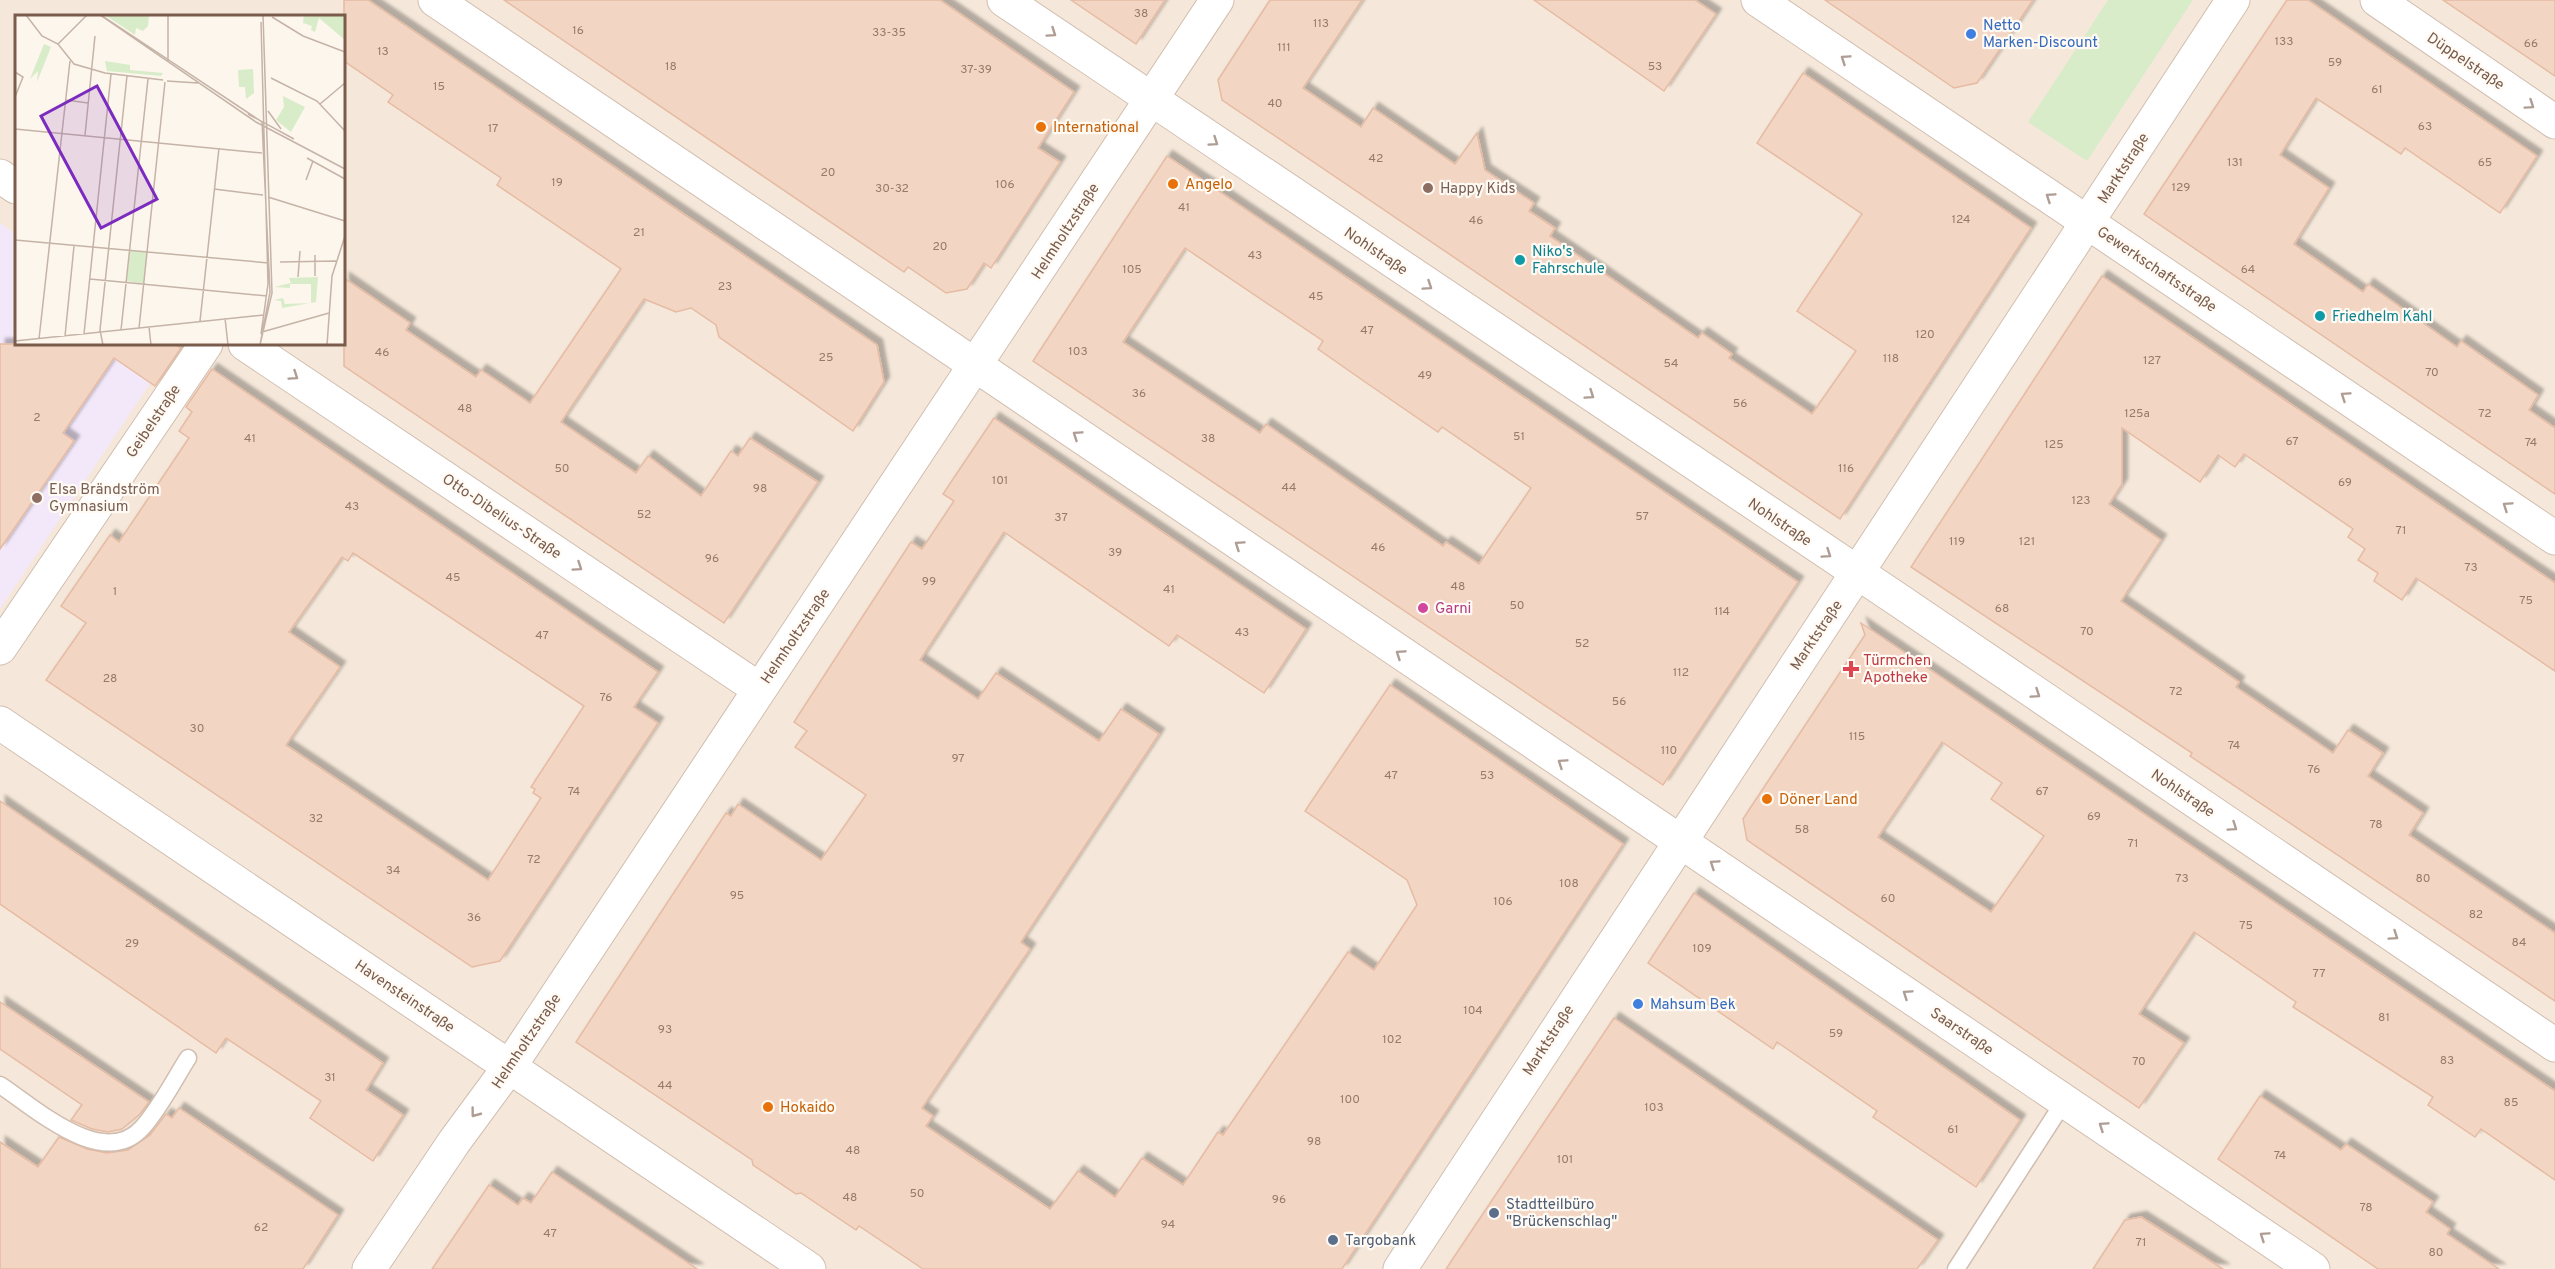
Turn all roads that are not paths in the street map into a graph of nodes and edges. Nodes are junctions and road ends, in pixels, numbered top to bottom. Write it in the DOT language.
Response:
graph roads {
  1 [pos="435,0"];
  2 [pos="1004,0"];
  3 [pos="1217,0"];
  4 [pos="1758,0"];
  5 [pos="2233,0"];
  6 [pos="2377,0"];
  7 [pos="1151,100"];
  8 [pos="2555,122"];
  9 [pos="0,176"];
  10 [pos="15,186"];
  11 [pos="2088,222"];
  12 [pos="205,345"];
  13 [pos="246,345"];
  14 [pos="975,367"];
  15 [pos="2555,538"];
  16 [pos="1857,574"];
  17 [pos="0,648"];
  18 [pos="759,689"];
  19 [pos="0,723"];
  20 [pos="1678,840"];
  21 [pos="2555,1046"];
  22 [pos="188,1058"];
  23 [pos="510,1066"];
  24 [pos="0,1085"];
  25 [pos="2065,1100"];
  26 [pos="369,1269"];
  27 [pos="809,1269"];
  28 [pos="1400,1269"];
  29 [pos="1956,1269"];
  30 [pos="2313,1269"];
  1 -- 14 [label="street, Saarstraße"];
  2 -- 7 [label="street, Nohlstraße, one-way"];
  3 -- 7 [label="street, Helmholtzstraße"];
  11 -- 4 [label="street, Gewerkschaftsstraße, one-way"];
  5 -- 11 [label="street, Marktstraße"];
  6 -- 8 [label="street, Düppelstraße, one-way"];
  7 -- 14 [label="street, Helmholtzstraße"];
  7 -- 16 [label="street, Nohlstraße, one-way"];
  9 -- 10 [label="street"];
  15 -- 11 [label="street, Gewerkschaftsstraße, one-way"];
  11 -- 16 [label="street, Marktstraße"];
  12 -- 17 [label="street, Geibelstraße"];
  13 -- 18 [label="street, Otto-Dibelius-Straße, one-way"];
  14 -- 18 [label="street, Helmholtzstraße"];
  20 -- 14 [label="street, Saarstraße, one-way"];
  16 -- 20 [label="street, Marktstraße"];
  16 -- 21 [label="street, Nohlstraße, one-way"];
  18 -- 23 [label="street, Helmholtzstraße"];
  19 -- 23 [label="street, Havensteinstraße"];
  25 -- 20 [label="street, Saarstraße, one-way"];
  20 -- 28 [label="street, Marktstraße"];
  22 -- 24 [label="lane"];
  23 -- 26 [label="street, Helmholtzstraße, one-way"];
  23 -- 27 [label="street, Havensteinstraße"];
  25 -- 29 [label="lane"];
  30 -- 25 [label="street, Saarstraße, one-way"];
}
